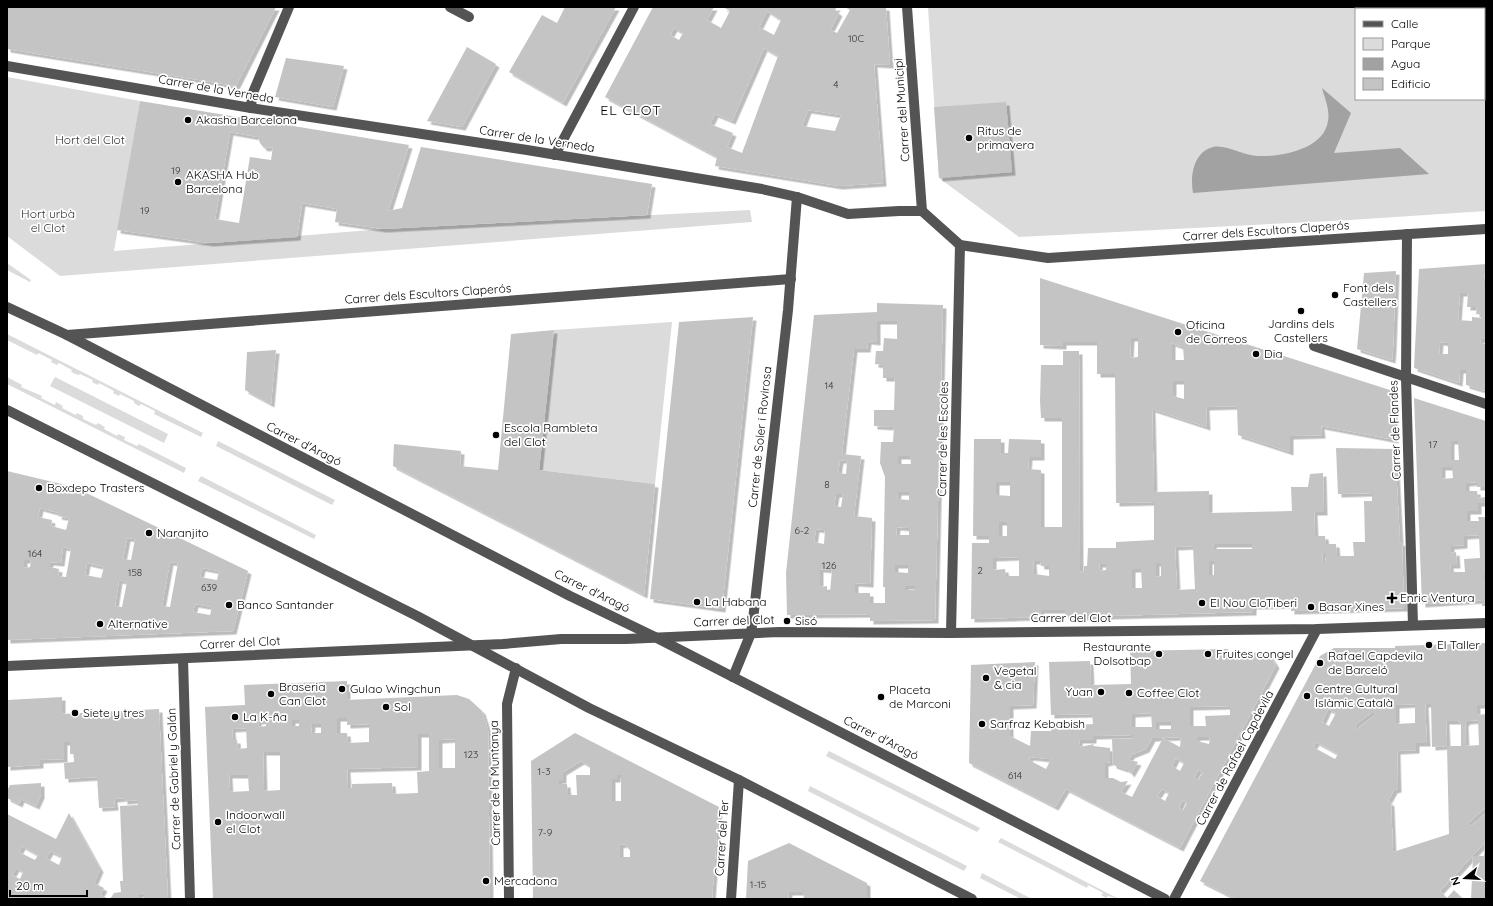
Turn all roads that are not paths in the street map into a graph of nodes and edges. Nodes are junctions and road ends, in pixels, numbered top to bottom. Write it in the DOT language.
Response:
graph roads {
  1 [pos="289,7"];
  2 [pos="450,7"];
  3 [pos="634,7"];
  4 [pos="907,7"];
  5 [pos="469,17"];
  6 [pos="7,66"];
  7 [pos="251,108"];
  8 [pos="555,155"];
  9 [pos="797,197"];
  10 [pos="922,211"];
  11 [pos="1486,228"];
  12 [pos="1407,234"];
  13 [pos="960,245"];
  14 [pos="791,279"];
  15 [pos="7,307"];
  16 [pos="67,335"];
  17 [pos="1314,346"];
  18 [pos="1406,378"];
  19 [pos="1486,404"];
  20 [pos="7,410"];
  21 [pos="1486,623"];
  22 [pos="1414,625"];
  23 [pos="1317,629"];
  24 [pos="750,633"];
  25 [pos="951,633"];
  26 [pos="655,637"];
  27 [pos="474,646"];
  28 [pos="183,659"];
  29 [pos="7,666"];
  30 [pos="516,668"];
  31 [pos="732,677"];
  32 [pos="739,780"];
  33 [pos="190,899"];
  34 [pos="509,899"];
  35 [pos="731,899"];
  36 [pos="972,899"];
  37 [pos="1165,899"];
  38 [pos="1174,899"];
  1 -- 7 [label="street"];
  2 -- 5 [label="street"];
  3 -- 8 [label="street"];
  4 -- 10 [label="street, Carrer del Municipi"];
  6 -- 7 [label="street, Carrer de la Verneda"];
  7 -- 8 [label="street, Carrer de la Verneda"];
  8 -- 9 [label="street, Carrer de la Verneda"];
  9 -- 10 [label="street, Carrer de la Verneda"];
  9 -- 14 [label="street, Carrer de Soler i Rovirosa"];
  10 -- 13 [label="street"];
  11 -- 12 [label="street, Carrer dels Escultors Claperós"];
  12 -- 13 [label="street, Carrer dels Escultors Claperós"];
  12 -- 18 [label="street, Carrer de Flandes"];
  13 -- 25 [label="street, Carrer de les Escoles"];
  14 -- 16 [label="street, Carrer dels Escultors Claperós"];
  14 -- 24 [label="street, Carrer de Soler i Rovirosa"];
  15 -- 16 [label="street, Carrer d'Aragó"];
  16 -- 26 [label="street, Carrer d'Aragó"];
  17 -- 18 [label="street"];
  18 -- 19 [label="street"];
  18 -- 22 [label="street, Carrer de Flandes"];
  20 -- 27 [label="street"];
  21 -- 22 [label="street, Carrer del Clot"];
  22 -- 23 [label="street, Carrer del Clot"];
  23 -- 25 [label="street, Carrer del Clot"];
  23 -- 38 [label="street, Carrer de Rafael Capdevila"];
  24 -- 25 [label="street, Carrer del Clot"];
  24 -- 26 [label="street, Carrer del Clot"];
  24 -- 31 [label="street, Carrer de Soler i Rovirosa"];
  26 -- 27 [label="street, Carrer del Clot"];
  26 -- 31 [label="street, Carrer d'Aragó"];
  27 -- 28 [label="street, Carrer del Clot"];
  27 -- 30 [label="street"];
  28 -- 29 [label="street, Carrer del Clot"];
  28 -- 33 [label="street, Carrer de Gabriel y Galán"];
  30 -- 32 [label="street"];
  30 -- 34 [label="street, Carrer de la Muntanya"];
  31 -- 37 [label="street, Carrer d'Aragó"];
  32 -- 35 [label="street, Carrer del Ter"];
  32 -- 36 [label="street"];
}
